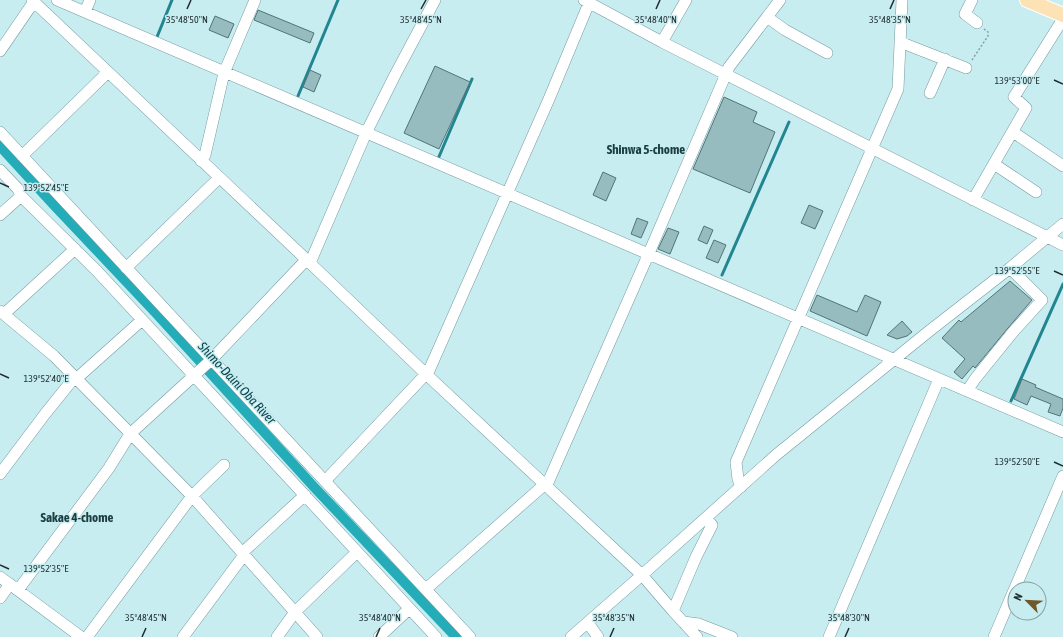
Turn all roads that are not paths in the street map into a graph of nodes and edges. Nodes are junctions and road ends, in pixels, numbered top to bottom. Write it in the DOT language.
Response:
graph roads {
  1 [pos="57,0"];
  2 [pos="90,0"];
  3 [pos="255,0"];
  4 [pos="435,0"];
  5 [pos="686,0"];
  6 [pos="780,0"];
  7 [pos="902,0"];
  8 [pos="972,0"];
  9 [pos="1027,0"];
  10 [pos="33,1"];
  11 [pos="586,1"];
  12 [pos="85,12"];
  13 [pos="1063,15"];
  14 [pos="767,17"];
  15 [pos="1063,19"];
  16 [pos="977,22"];
  17 [pos="662,42"];
  18 [pos="900,42"];
  19 [pos="0,51"];
  20 [pos="827,53"];
  21 [pos="945,59"];
  22 [pos="966,68"];
  23 [pos="108,72"];
  24 [pos="224,73"];
  25 [pos="726,73"];
  26 [pos="930,94"];
  27 [pos="0,132"];
  28 [pos="1013,132"];
  29 [pos="366,133"];
  30 [pos="872,148"];
  31 [pos="22,156"];
  32 [pos="201,160"];
  33 [pos="994,164"];
  34 [pos="1063,166"];
  35 [pos="0,170"];
  36 [pos="219,178"];
  37 [pos="1036,192"];
  38 [pos="508,193"];
  39 [pos="21,196"];
  40 [pos="973,200"];
  41 [pos="0,215"];
  42 [pos="1063,224"];
  43 [pos="1046,237"];
  44 [pos="1063,245"];
  45 [pos="75,249"];
  46 [pos="649,253"];
  47 [pos="308,261"];
  48 [pos="126,268"];
  49 [pos="1010,268"];
  50 [pos="3,316"];
  51 [pos="799,318"];
  52 [pos="142,320"];
  53 [pos="211,360"];
  54 [pos="895,360"];
  55 [pos="427,375"];
  56 [pos="193,376"];
  57 [pos="75,379"];
  58 [pos="939,379"];
  59 [pos="967,391"];
  60 [pos="1063,432"];
  61 [pos="130,434"];
  62 [pos="224,465"];
  63 [pos="0,474"];
  64 [pos="1063,476"];
  65 [pos="325,481"];
  66 [pos="545,486"];
  67 [pos="741,487"];
  68 [pos="305,495"];
  69 [pos="192,496"];
  70 [pos="706,518"];
  71 [pos="357,552"];
  72 [pos="243,554"];
  73 [pos="642,575"];
  74 [pos="0,577"];
  75 [pos="14,587"];
  76 [pos="426,589"];
  77 [pos="0,598"];
  78 [pos="409,609"];
  79 [pos="672,611"];
  80 [pos="295,612"];
  81 [pos="683,622"];
  82 [pos="588,623"];
  83 [pos="81,637"];
  84 [pos="87,637"];
  85 [pos="183,637"];
  86 [pos="277,637"];
  87 [pos="317,637"];
  88 [pos="379,637"];
  89 [pos="436,637"];
  90 [pos="470,637"];
  91 [pos="571,637"];
  92 [pos="598,637"];
  93 [pos="696,637"];
  94 [pos="732,637"];
  95 [pos="829,637"];
  96 [pos="994,637"];
  1 -- 12 [label="street"];
  2 -- 12 [label="street"];
  3 -- 24 [label="street"];
  4 -- 29 [label="street"];
  5 -- 17 [label="street"];
  6 -- 14 [label="street"];
  7 -- 18 [label="street"];
  8 -- 16 [label="street"];
  9 -- 13 [label="main road"];
  10 -- 19 [label="street"];
  10 -- 23 [label="street"];
  11 -- 17 [label="street"];
  11 -- 38 [label="street"];
  12 -- 24 [label="street"];
  14 -- 20 [label="street"];
  14 -- 25 [label="street"];
  15 -- 28 [label="street"];
  17 -- 25 [label="street"];
  18 -- 21 [label="street"];
  18 -- 30 [label="street"];
  21 -- 22 [label="street"];
  21 -- 26 [label="street"];
  23 -- 31 [label="street"];
  23 -- 32 [label="street"];
  24 -- 29 [label="street"];
  24 -- 32 [label="street"];
  25 -- 30 [label="street"];
  25 -- 46 [label="street"];
  27 -- 31 [label="street"];
  28 -- 33 [label="street"];
  28 -- 34 [label="street"];
  29 -- 38 [label="street"];
  29 -- 47 [label="street"];
  30 -- 40 [label="street"];
  30 -- 51 [label="street"];
  31 -- 48 [label="street"];
  32 -- 36 [label="street"];
  33 -- 37 [label="street"];
  33 -- 40 [label="street"];
  35 -- 39 [label="street"];
  36 -- 47 [label="street"];
  36 -- 48 [label="street"];
  38 -- 46 [label="street"];
  38 -- 55 [label="street"];
  39 -- 41 [label="street"];
  39 -- 45 [label="street"];
  40 -- 43 [label="street"];
  42 -- 43 [label="street"];
  43 -- 44 [label="street"];
  43 -- 49 [label="street"];
  45 -- 50 [label="street"];
  45 -- 52 [label="street"];
  46 -- 51 [label="street"];
  46 -- 66 [label="street"];
  47 -- 53 [label="street"];
  47 -- 55 [label="street"];
  48 -- 53 [label="street"];
  49 -- 54 [label="street"];
  49 -- 59 [label="street"];
  50 -- 57 [label="street"];
  51 -- 54 [label="street"];
  51 -- 67 [label="street"];
  52 -- 56 [label="street"];
  52 -- 57 [label="street"];
  53 -- 56 [label="street"];
  53 -- 65 [label="street"];
  54 -- 58 [label="street"];
  54 -- 67 [label="street"];
  55 -- 65 [label="street"];
  55 -- 66 [label="street"];
  56 -- 61 [label="street"];
  56 -- 68 [label="street"];
  57 -- 61 [label="street"];
  57 -- 63 [label="street"];
  58 -- 59 [label="street"];
  58 -- 95 [label="street"];
  59 -- 60 [label="street"];
  61 -- 69 [label="street"];
  61 -- 75 [label="street"];
  62 -- 69 [label="street"];
  64 -- 96 [label="street"];
  65 -- 76 [label="street"];
  66 -- 73 [label="street"];
  66 -- 76 [label="street"];
  67 -- 70 [label="street"];
  68 -- 71 [label="street"];
  68 -- 72 [label="street"];
  69 -- 72 [label="street"];
  69 -- 84 [label="street"];
  70 -- 73 [label="street"];
  70 -- 79 [label="street"];
  71 -- 78 [label="street"];
  71 -- 80 [label="street"];
  72 -- 80 [label="street"];
  72 -- 85 [label="street"];
  73 -- 79 [label="street"];
  73 -- 82 [label="street"];
  74 -- 75 [label="street"];
  75 -- 77 [label="street"];
  75 -- 83 [label="street"];
  76 -- 90 [label="street"];
  78 -- 88 [label="street"];
  78 -- 89 [label="street"];
  79 -- 81 [label="street"];
  80 -- 86 [label="street"];
  80 -- 87 [label="street"];
  81 -- 93 [label="street"];
  81 -- 94 [label="street"];
  82 -- 91 [label="street"];
  82 -- 92 [label="street"];
}
